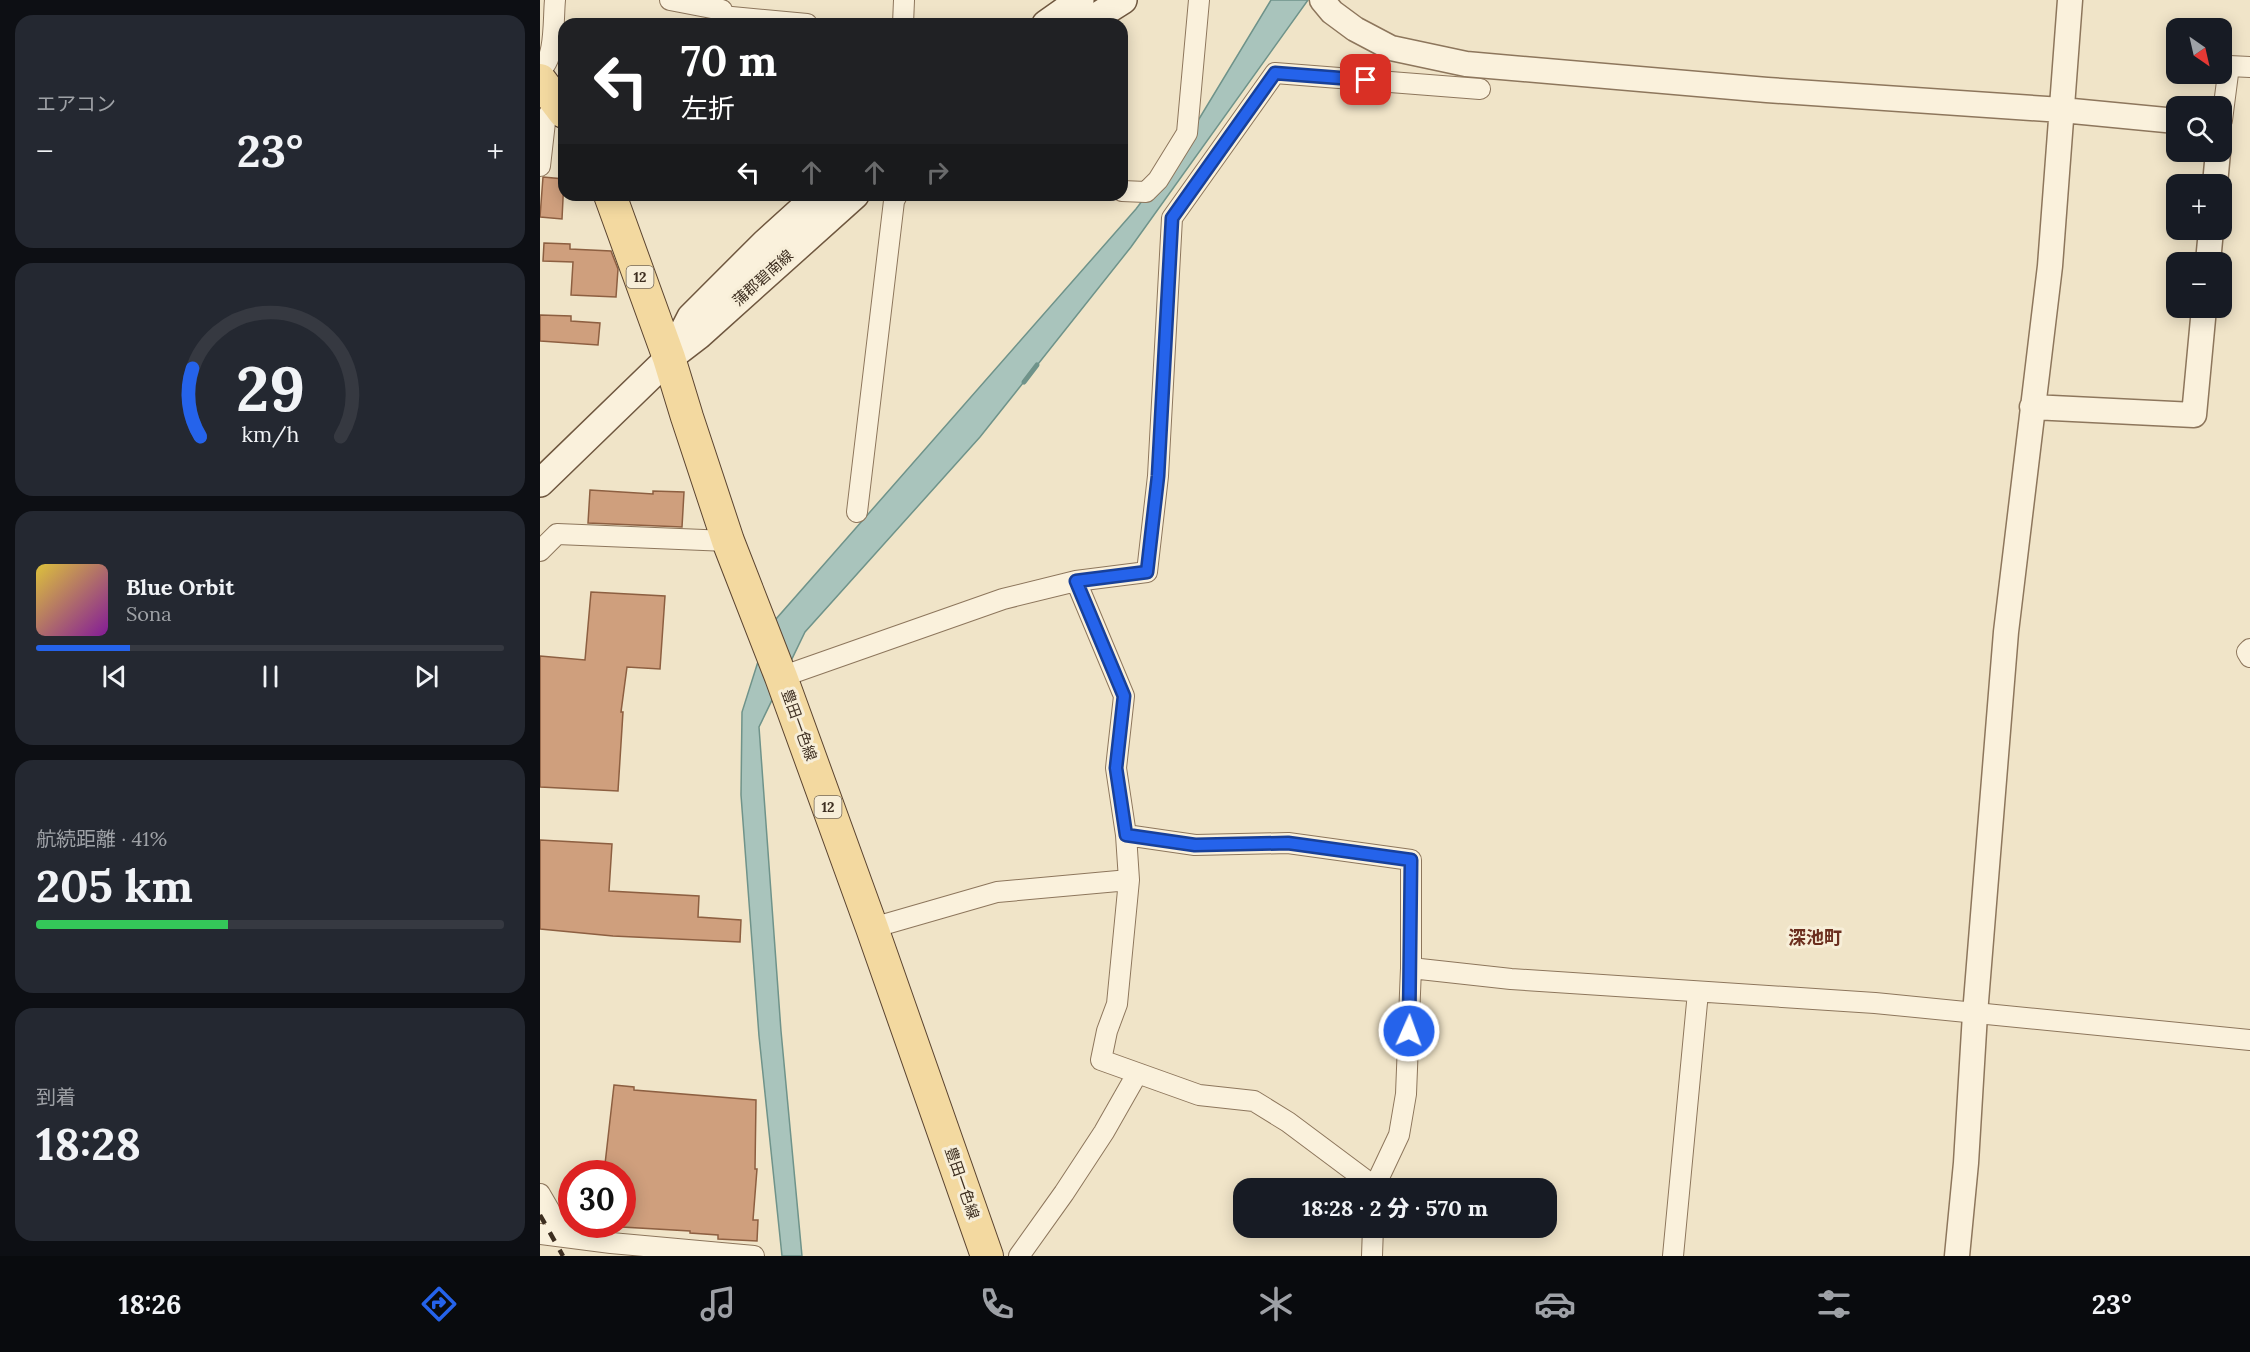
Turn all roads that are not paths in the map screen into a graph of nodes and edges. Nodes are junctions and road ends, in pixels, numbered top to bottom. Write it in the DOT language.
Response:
graph roads {
  1 [pos="555,0"];
  2 [pos="670,0"];
  3 [pos="904,0"];
  4 [pos="1080,0"];
  5 [pos="1123,0"];
  6 [pos="1199,0"];
  7 [pos="1322,0"];
  8 [pos="2070,0"];
  9 [pos="721,12"];
  10 [pos="764,18"];
  11 [pos="903,18"];
  12 [pos="1054,18"];
  13 [pos="1094,18"];
  14 [pos="2250,67"];
  15 [pos="540,70"];
  16 [pos="1480,89"];
  17 [pos="2225,96"];
  18 [pos="553,97"];
  19 [pos="2062,110"];
  20 [pos="2166,120"];
  21 [pos="540,166"];
  22 [pos="1128,190"];
  23 [pos="612,201"];
  24 [pos="811,201"];
  25 [pos="848,201"];
  26 [pos="894,201"];
  27 [pos="2203,318"];
  28 [pos="669,358"];
  29 [pos="2032,406"];
  30 [pos="540,483"];
  31 [pos="857,512"];
  32 [pos="728,541"];
  33 [pos="540,551"];
  34 [pos="1076,581"];
  35 [pos="2250,649"];
  36 [pos="2250,657"];
  37 [pos="781,677"];
  38 [pos="1126,835"];
  39 [pos="1129,880"];
  40 [pos="872,928"];
  41 [pos="1411,968"];
  42 [pos="1698,992"];
  43 [pos="1975,1014"];
  44 [pos="2250,1040"];
  45 [pos="1137,1074"];
  46 [pos="1361,1178"];
  47 [pos="1379,1178"];
  48 [pos="540,1194"];
  49 [pos="558,1225"];
  50 [pos="540,1234"];
  51 [pos="558,1236"];
  52 [pos="575,1238"];
  53 [pos="1373,1238"];
  54 [pos="754,1256"];
  55 [pos="987,1256"];
  56 [pos="1018,1256"];
  57 [pos="1372,1256"];
  58 [pos="1673,1256"];
  59 [pos="1957,1256"];
  1 -- 15 [label="street"];
  2 -- 9 [label="street"];
  3 -- 11 [label="street"];
  4 -- 12 [label="main road"];
  5 -- 13 [label="main road"];
  6 -- 22 [label="street"];
  7 -- 19 [label="street"];
  8 -- 19 [label="street"];
  9 -- 10 [label="street"];
  14 -- 17 [label="street"];
  16 -- 34 [label="street"];
  18 -- 21 [label="street"];
  19 -- 20 [label="street"];
  19 -- 29 [label="street"];
  23 -- 28 [label="main road, 豊田一色線 / 12"];
  24 -- 28 [label="main road, 蒲郡碧南線"];
  25 -- 28 [label="main road, 蒲郡碧南線"];
  26 -- 31 [label="street"];
  27 -- 29 [label="street"];
  28 -- 30 [label="main road, 蒲郡碧南線"];
  28 -- 32 [label="main road, 豊田一色線 / 12"];
  29 -- 43 [label="street"];
  32 -- 33 [label="street"];
  32 -- 37 [label="main road, 豊田一色線 / 12"];
  34 -- 37 [label="street"];
  34 -- 38 [label="street"];
  35 -- 36 [label="street"];
  37 -- 40 [label="main road, 豊田一色線 / 12"];
  38 -- 39 [label="street"];
  38 -- 41 [label="street"];
  39 -- 40 [label="street"];
  39 -- 45 [label="street"];
  40 -- 55 [label="main road, 豊田一色線 / 12"];
  41 -- 42 [label="street"];
  41 -- 47 [label="street"];
  42 -- 43 [label="street"];
  42 -- 58 [label="street"];
  43 -- 44 [label="street"];
  43 -- 59 [label="street"];
  45 -- 46 [label="street"];
  45 -- 56 [label="street"];
  48 -- 49 [label="street"];
  50 -- 51 [label="street"];
  52 -- 54 [label="street"];
  53 -- 57 [label="street"];
}
